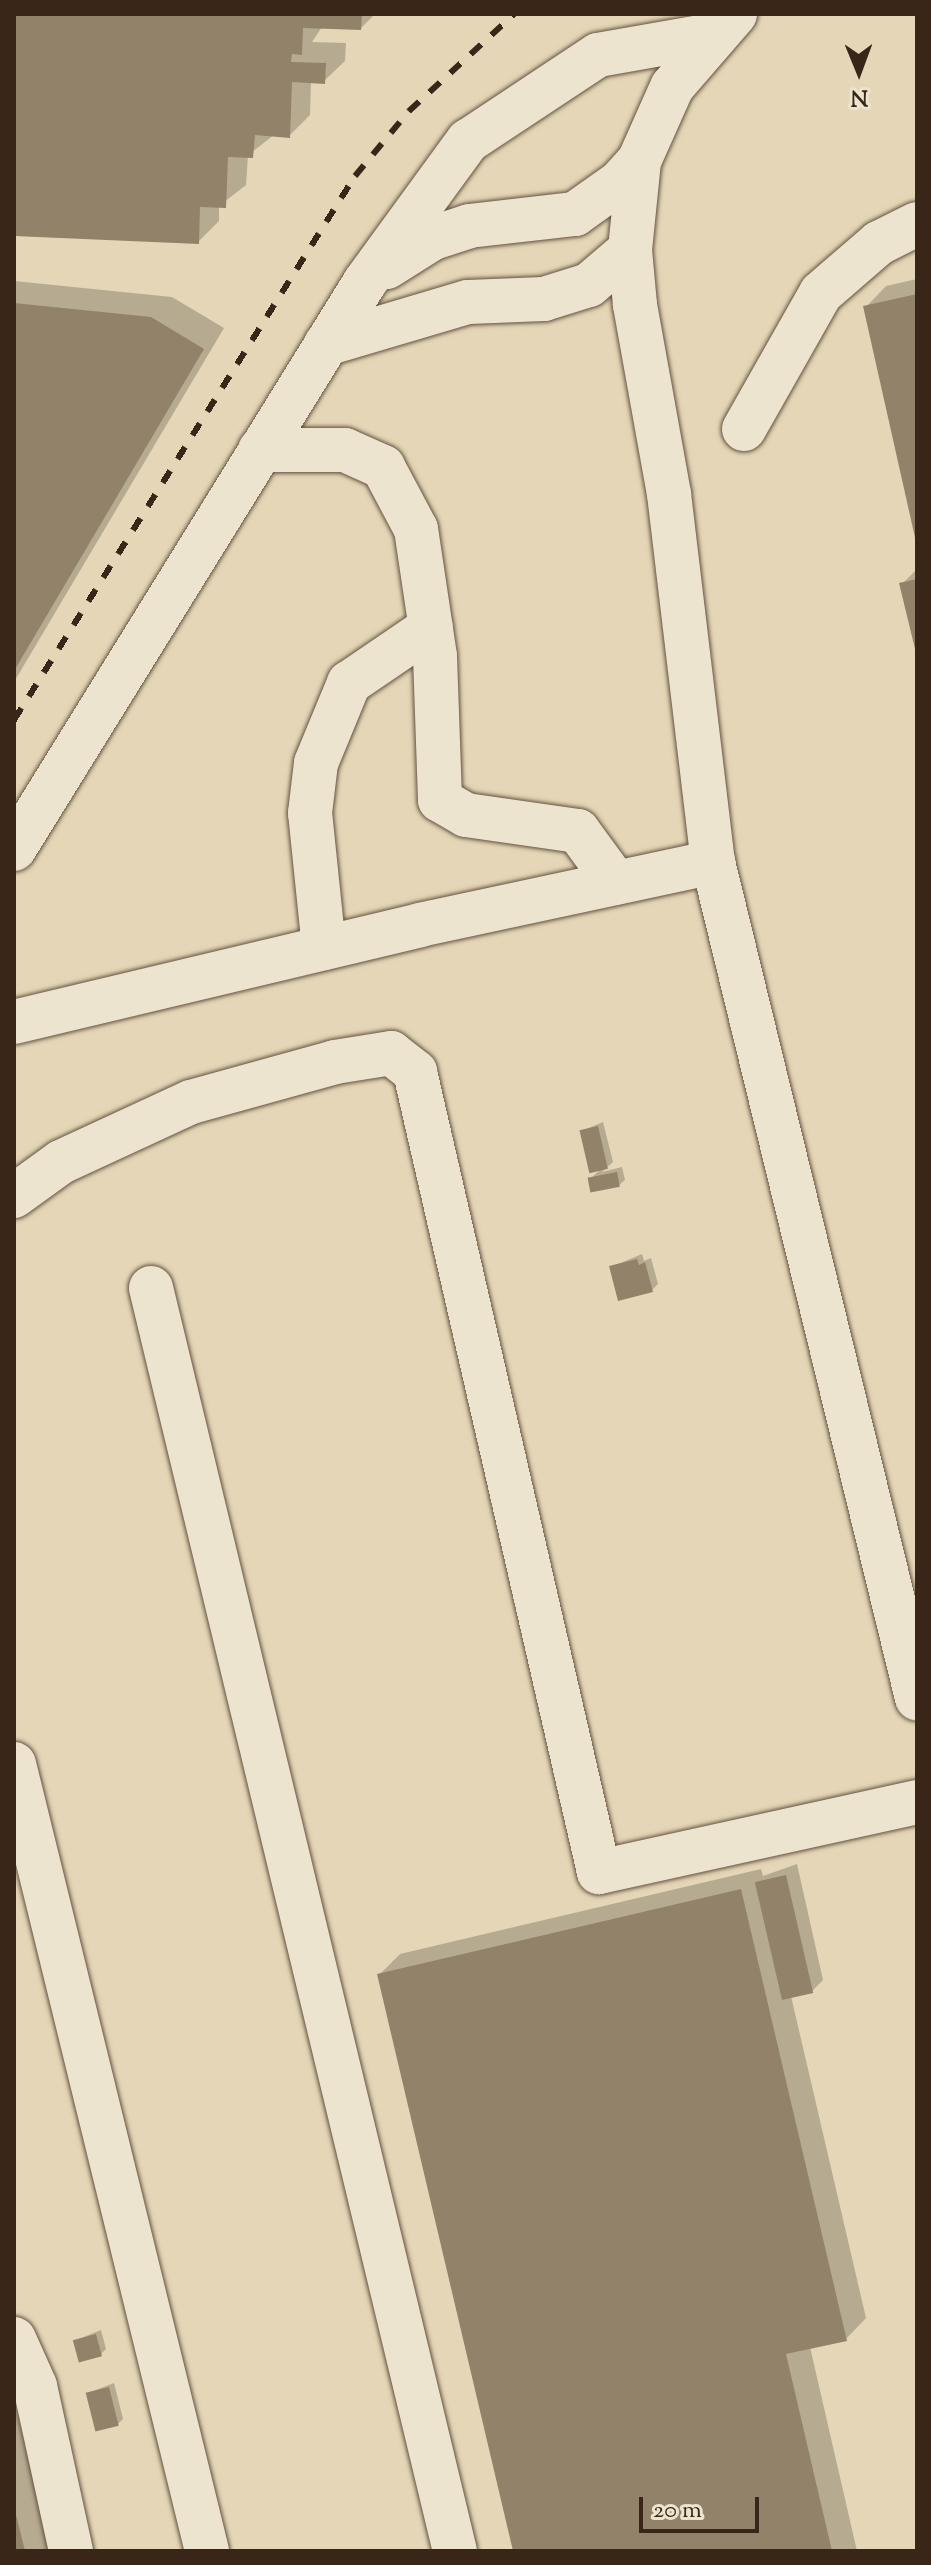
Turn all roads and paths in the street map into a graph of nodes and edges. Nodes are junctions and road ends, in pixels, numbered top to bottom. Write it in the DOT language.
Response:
graph roads {
  1 [pos="724,25"];
  2 [pos="639,161"];
  3 [pos="917,224"];
  4 [pos="630,250"];
  5 [pos="365,282"];
  6 [pos="326,344"];
  7 [pos="744,429"];
  8 [pos="260,450"];
  9 [pos="431,627"];
  10 [pos="14,849"];
  11 [pos="713,862"];
  12 [pos="616,883"];
  13 [pos="324,948"];
  14 [pos="14,1022"];
  15 [pos="14,1196"];
  16 [pos="151,1288"];
  17 [pos="917,1698"];
  18 [pos="14,1764"];
  19 [pos="917,1802"];
  20 [pos="14,2339"];
  21 [pos="71,2551"];
  22 [pos="207,2551"];
  23 [pos="455,2551"];
  1 -- 2 [label="lane"];
  1 -- 5 [label="lane"];
  2 -- 4 [label="lane"];
  2 -- 5 [label="lane"];
  3 -- 7 [label="lane"];
  4 -- 6 [label="lane"];
  4 -- 11 [label="lane"];
  5 -- 6 [label="lane"];
  6 -- 8 [label="lane"];
  8 -- 9 [label="lane"];
  8 -- 10 [label="lane"];
  9 -- 12 [label="lane"];
  9 -- 13 [label="lane"];
  11 -- 12 [label="lane"];
  11 -- 17 [label="lane"];
  12 -- 13 [label="lane"];
  13 -- 14 [label="lane"];
  15 -- 19 [label="lane"];
  16 -- 23 [label="lane"];
  18 -- 22 [label="lane"];
  20 -- 21 [label="lane"];
}
